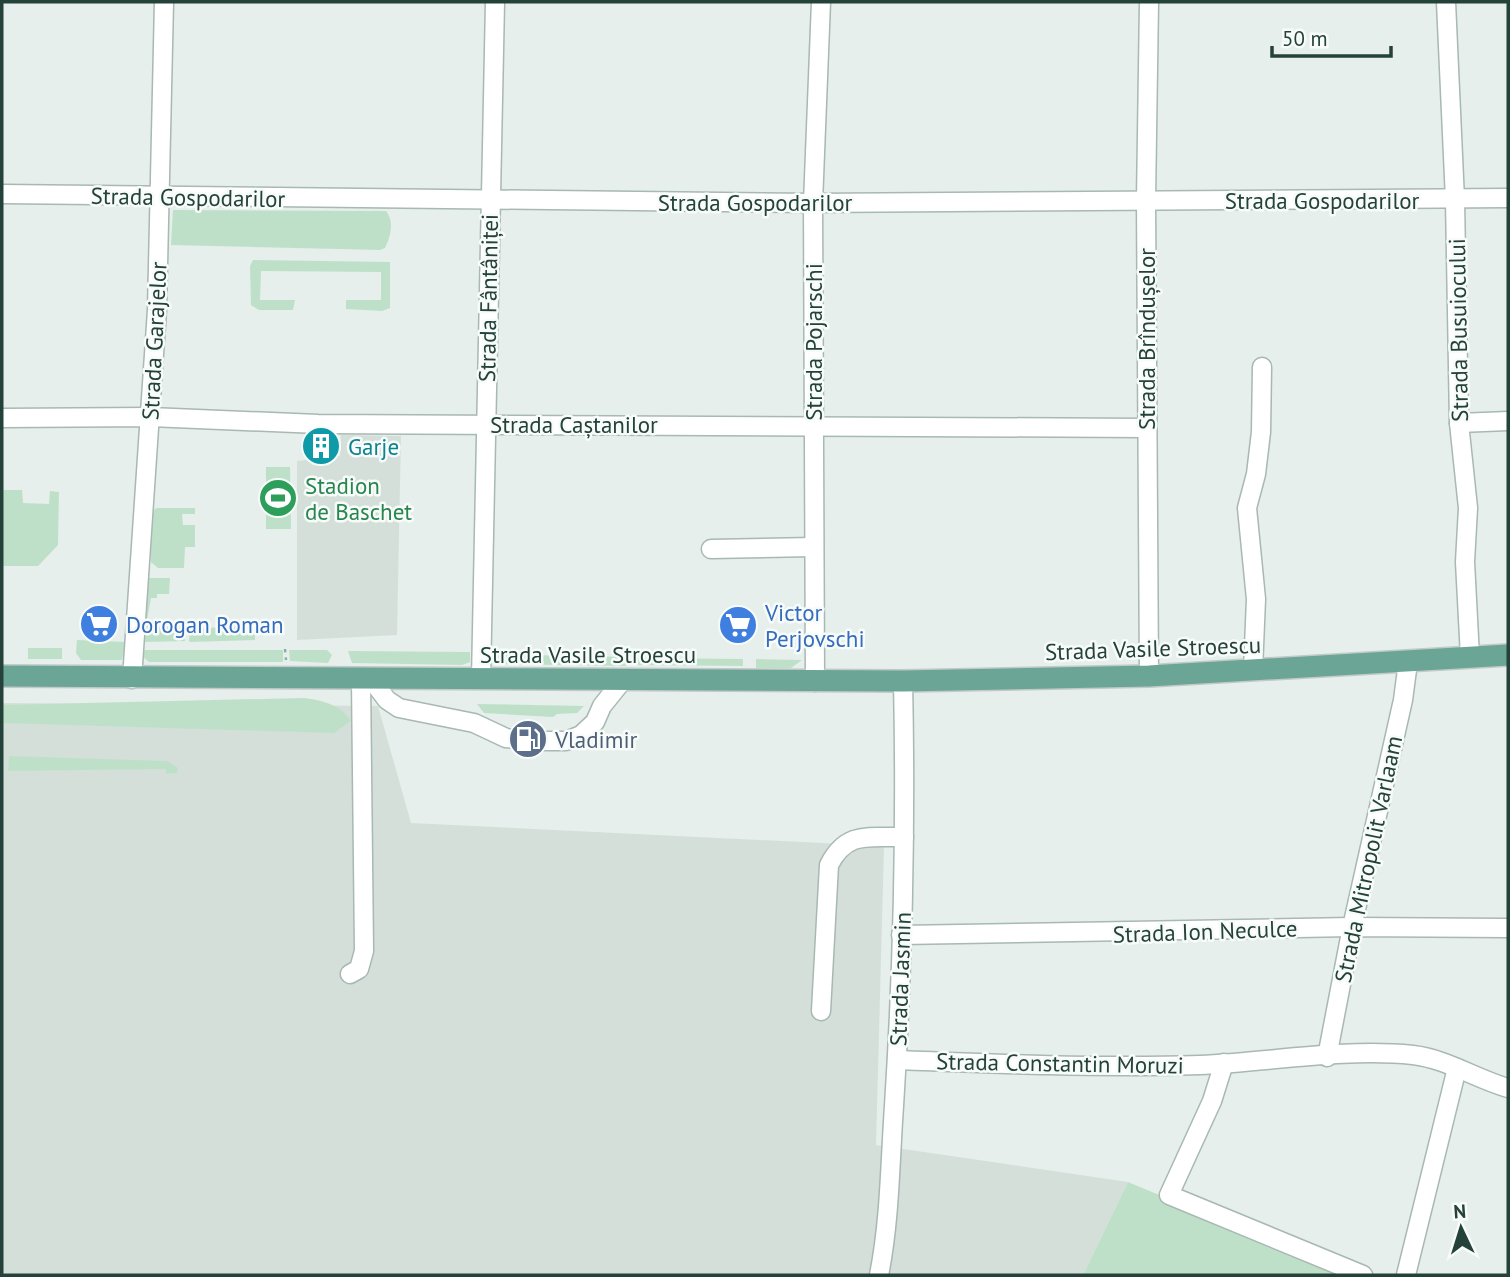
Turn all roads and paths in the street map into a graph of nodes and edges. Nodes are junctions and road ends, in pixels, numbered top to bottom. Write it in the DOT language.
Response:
graph roads {
  1 [pos="163,2"];
  2 [pos="495,2"];
  3 [pos="821,2"];
  4 [pos="1149,2"];
  5 [pos="1446,2"];
  6 [pos="2,194"];
  7 [pos="159,196"];
  8 [pos="490,198"];
  9 [pos="1508,198"];
  10 [pos="1146,200"];
  11 [pos="1455,200"];
  12 [pos="813,203"];
  13 [pos="1262,367"];
  14 [pos="150,417"];
  15 [pos="2,418"];
  16 [pos="1508,422"];
  17 [pos="1459,423"];
  18 [pos="485,425"];
  19 [pos="812,428"];
  20 [pos="1146,428"];
  21 [pos="813,547"];
  22 [pos="711,549"];
  23 [pos="285,649"];
  24 [pos="1508,655"];
  25 [pos="1470,657"];
  26 [pos="1408,662"];
  27 [pos="286,663"];
  28 [pos="1253,670"];
  29 [pos="2,676"];
  30 [pos="1149,676"];
  31 [pos="132,679"];
  32 [pos="366,679"];
  33 [pos="481,679"];
  34 [pos="623,680"];
  35 [pos="903,681"];
  36 [pos="815,682"];
  37 [pos="904,837"];
  38 [pos="1352,927"];
  39 [pos="1508,928"];
  40 [pos="901,935"];
  41 [pos="351,974"];
  42 [pos="821,1011"];
  43 [pos="1327,1057"];
  44 [pos="897,1060"];
  45 [pos="1224,1063"];
  46 [pos="1457,1068"];
  47 [pos="1508,1088"];
  48 [pos="879,1275"];
  49 [pos="1363,1275"];
  50 [pos="1406,1275"];
  1 -- 7 [label="street, Strada Garajelor"];
  2 -- 8 [label="street, Strada Fântâniței"];
  3 -- 12 [label="street, Strada Pojarschi"];
  4 -- 10 [label="street, Strada Brîndușelor"];
  5 -- 11 [label="street, Strada Busuiocului"];
  6 -- 7 [label="street, Strada Gospodarilor"];
  7 -- 8 [label="street, Strada Gospodarilor"];
  7 -- 14 [label="street, Strada Garajelor"];
  8 -- 12 [label="street, Strada Gospodarilor"];
  8 -- 18 [label="street, Strada Fântâniței"];
  9 -- 11 [label="street, Strada Gospodarilor"];
  10 -- 11 [label="street, Strada Gospodarilor"];
  10 -- 12 [label="street, Strada Gospodarilor"];
  10 -- 20 [label="street, Strada Brîndușelor"];
  11 -- 17 [label="street, Strada Busuiocului"];
  12 -- 19 [label="street, Strada Pojarschi"];
  13 -- 28 [label="street"];
  14 -- 15 [label="street, Strada Caștanilor"];
  14 -- 18 [label="street, Strada Caștanilor"];
  14 -- 31 [label="street, Strada Garajelor"];
  16 -- 17 [label="street"];
  17 -- 25 [label="street, Strada Busuiocului"];
  18 -- 19 [label="street, Strada Caștanilor"];
  18 -- 33 [label="street, Strada Fântâniței"];
  19 -- 20 [label="street, Strada Caștanilor"];
  19 -- 21 [label="street, Strada Pojarschi"];
  20 -- 30 [label="street, Strada Brîndușelor"];
  21 -- 22 [label="street"];
  21 -- 36 [label="street, Strada Pojarschi"];
  23 -- 27 [label="path"];
  24 -- 25 [label="main road, Strada Vasile Stroescu"];
  25 -- 26 [label="main road, Strada Vasile Stroescu"];
  26 -- 28 [label="main road, Strada Vasile Stroescu"];
  26 -- 38 [label="street, Strada Mitropolit Varlaam"];
  28 -- 30 [label="main road, Strada Vasile Stroescu"];
  29 -- 31 [label="main road, Strada Vasile Stroescu"];
  30 -- 35 [label="main road, Strada Vasile Stroescu"];
  31 -- 32 [label="main road, Strada Vasile Stroescu"];
  32 -- 33 [label="main road, Strada Vasile Stroescu"];
  32 -- 34 [label="street"];
  32 -- 41 [label="street"];
  33 -- 34 [label="main road, Strada Vasile Stroescu"];
  34 -- 36 [label="main road, Strada Vasile Stroescu"];
  35 -- 36 [label="main road, Strada Vasile Stroescu"];
  35 -- 37 [label="street, Strada Jasmin"];
  37 -- 40 [label="street, Strada Jasmin"];
  37 -- 42 [label="street"];
  38 -- 39 [label="street, Strada Ion Neculce"];
  38 -- 40 [label="street, Strada Ion Neculce"];
  38 -- 43 [label="street, Strada Mitropolit Varlaam"];
  40 -- 44 [label="street, Strada Jasmin"];
  43 -- 45 [label="street, Strada Constantin Moruzi"];
  43 -- 46 [label="street, Strada Constantin Moruzi"];
  44 -- 45 [label="street, Strada Constantin Moruzi"];
  44 -- 48 [label="street, Strada Jasmin"];
  45 -- 49 [label="street"];
  46 -- 47 [label="street, Strada Constantin Moruzi"];
  46 -- 50 [label="street"];
}
